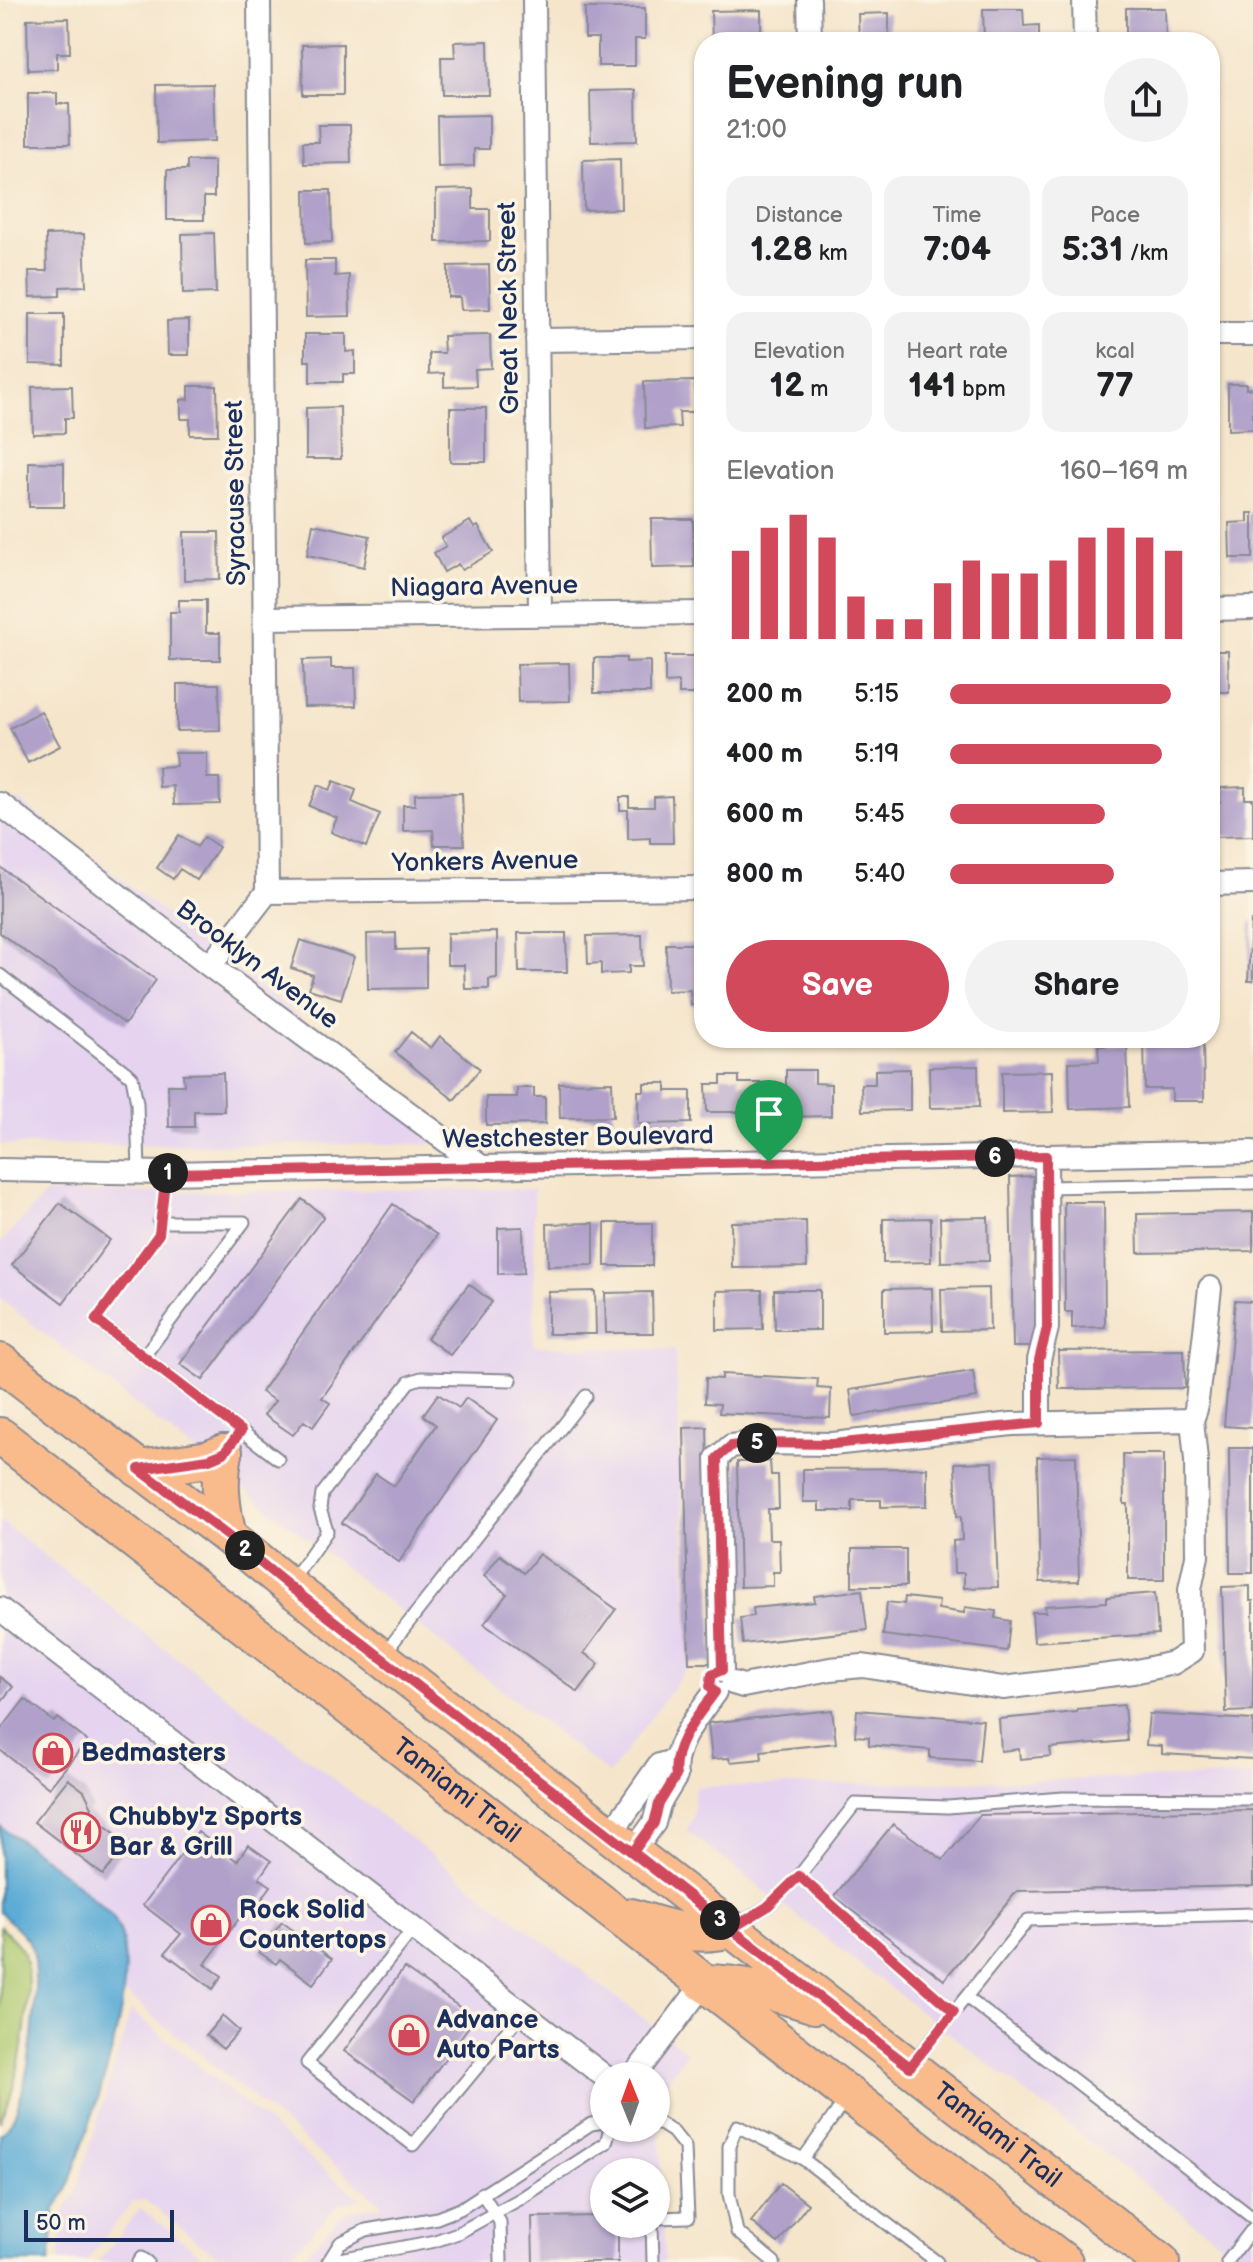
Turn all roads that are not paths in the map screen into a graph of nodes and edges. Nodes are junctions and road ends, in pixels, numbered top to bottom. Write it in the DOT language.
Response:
graph roads {
  1 [pos="259,0"];
  2 [pos="534,0"];
  3 [pos="809,0"];
  4 [pos="1084,0"];
  5 [pos="810,32"];
  6 [pos="1085,32"];
  7 [pos="1220,334"];
  8 [pos="1253,334"];
  9 [pos="694,338"];
  10 [pos="537,340"];
  11 [pos="1253,608"];
  12 [pos="1220,609"];
  13 [pos="694,613"];
  14 [pos="540,615"];
  15 [pos="265,618"];
  16 [pos="0,804"];
  17 [pos="1253,883"];
  18 [pos="1220,884"];
  19 [pos="694,888"];
  20 [pos="267,892"];
  21 [pos="210,966"];
  22 [pos="0,975"];
  23 [pos="1253,1152"];
  24 [pos="1046,1156"];
  25 [pos="483,1168"];
  26 [pos="0,1170"];
  27 [pos="139,1172"];
  28 [pos="166,1173"];
  29 [pos="1253,1183"];
  30 [pos="1046,1187"];
  31 [pos="159,1222"];
  32 [pos="1210,1288"];
  33 [pos="144,1356"];
  34 [pos="0,1362"];
  35 [pos="511,1380"];
  36 [pos="586,1396"];
  37 [pos="1192,1420"];
  38 [pos="1039,1423"];
  39 [pos="0,1436"];
  40 [pos="233,1442"];
  41 [pos="278,1459"];
  42 [pos="139,1469"];
  43 [pos="228,1536"];
  44 [pos="289,1586"];
  45 [pos="0,1609"];
  46 [pos="381,1658"];
  47 [pos="723,1681"];
  48 [pos="1253,1799"];
  49 [pos="621,1844"];
  50 [pos="799,1876"];
  51 [pos="614,1913"];
  52 [pos="1253,1914"];
  53 [pos="414,1928"];
  54 [pos="731,1929"];
  55 [pos="704,1983"];
  56 [pos="966,1997"];
  57 [pos="954,2012"];
  58 [pos="522,2013"];
  59 [pos="839,2013"];
  60 [pos="645,2062"];
  61 [pos="590,2065"];
  62 [pos="910,2067"];
  63 [pos="849,2095"];
  64 [pos="590,2125"];
  65 [pos="670,2130"];
  66 [pos="606,2142"];
  67 [pos="803,2159"];
  68 [pos="482,2193"];
  69 [pos="495,2213"];
  70 [pos="670,2218"];
  71 [pos="1253,2218"];
  72 [pos="395,2225"];
  73 [pos="1253,2228"];
  74 [pos="652,2238"];
  75 [pos="399,2248"];
  76 [pos="1059,2261"];
  77 [pos="138,2262"];
  78 [pos="147,2262"];
  79 [pos="329,2262"];
  80 [pos="501,2262"];
  81 [pos="653,2262"];
  82 [pos="774,2262"];
  83 [pos="937,2262"];
  84 [pos="1161,2262"];
  85 [pos="1227,2262"];
  1 -- 15 [label="street, Syracuse Street"];
  2 -- 10 [label="street, Great Neck Street"];
  3 -- 5 [label="street"];
  4 -- 6 [label="street"];
  7 -- 8 [label="street"];
  9 -- 10 [label="street"];
  10 -- 14 [label="street, Great Neck Street"];
  11 -- 12 [label="street"];
  13 -- 14 [label="street, Niagara Avenue"];
  14 -- 15 [label="street, Niagara Avenue"];
  15 -- 20 [label="street, Syracuse Street"];
  16 -- 21 [label="street, Brooklyn Avenue"];
  17 -- 18 [label="street"];
  19 -- 20 [label="street, Yonkers Avenue"];
  20 -- 21 [label="street"];
  21 -- 25 [label="street, Brooklyn Avenue"];
  22 -- 27 [label="lane"];
  23 -- 24 [label="street, Westchester Boulevard"];
  24 -- 25 [label="street, Westchester Boulevard"];
  24 -- 30 [label="street"];
  25 -- 28 [label="street, Westchester Boulevard"];
  26 -- 27 [label="street, Westchester Boulevard"];
  27 -- 28 [label="street, Westchester Boulevard"];
  28 -- 31 [label="lane"];
  29 -- 30 [label="lane"];
  30 -- 38 [label="street"];
  31 -- 33 [label="lane"];
  31 -- 33 [label="lane"];
  32 -- 37 [label="street"];
  33 -- 40 [label="lane"];
  34 -- 42 [label="main road, Tamiami Trail"];
  35 -- 44 [label="lane"];
  36 -- 46 [label="lane"];
  37 -- 38 [label="street"];
  37 -- 47 [label="street"];
  38 -- 47 [label="street"];
  39 -- 51 [label="main road, Tamiami Trail"];
  40 -- 41 [label="lane"];
  40 -- 42 [label="main road"];
  40 -- 43 [label="main road"];
  42 -- 43 [label="main road, Tamiami Trail"];
  43 -- 44 [label="main road, Tamiami Trail"];
  44 -- 46 [label="main road, Tamiami Trail"];
  45 -- 53 [label="street"];
  46 -- 49 [label="main road, Tamiami Trail"];
  47 -- 49 [label="street"];
  48 -- 50 [label="lane"];
  49 -- 54 [label="main road, Tamiami Trail"];
  50 -- 54 [label="lane"];
  50 -- 57 [label="lane"];
  51 -- 54 [label="main road"];
  51 -- 55 [label="main road, Tamiami Trail"];
  52 -- 56 [label="lane"];
  53 -- 58 [label="street"];
  53 -- 58 [label="lane"];
  54 -- 59 [label="main road, Tamiami Trail"];
  55 -- 59 [label="main road"];
  55 -- 60 [label="street"];
  55 -- 63 [label="main road, Tamiami Trail"];
  56 -- 57 [label="lane"];
  56 -- 71 [label="lane"];
  57 -- 62 [label="lane"];
  58 -- 61 [label="street"];
  59 -- 62 [label="main road, Tamiami Trail"];
  62 -- 84 [label="main road, Tamiami Trail"];
  63 -- 67 [label="lane"];
  63 -- 76 [label="main road, Tamiami Trail"];
  64 -- 68 [label="lane"];
  65 -- 70 [label="lane"];
  66 -- 69 [label="lane"];
  67 -- 82 [label="lane"];
  67 -- 83 [label="lane"];
  68 -- 69 [label="lane"];
  68 -- 72 [label="lane"];
  69 -- 75 [label="lane"];
  69 -- 80 [label="lane"];
  72 -- 75 [label="lane"];
  72 -- 79 [label="lane"];
  73 -- 85 [label="lane"];
  74 -- 81 [label="lane"];
  75 -- 79 [label="lane"];
  77 -- 78 [label="lane"];
}
